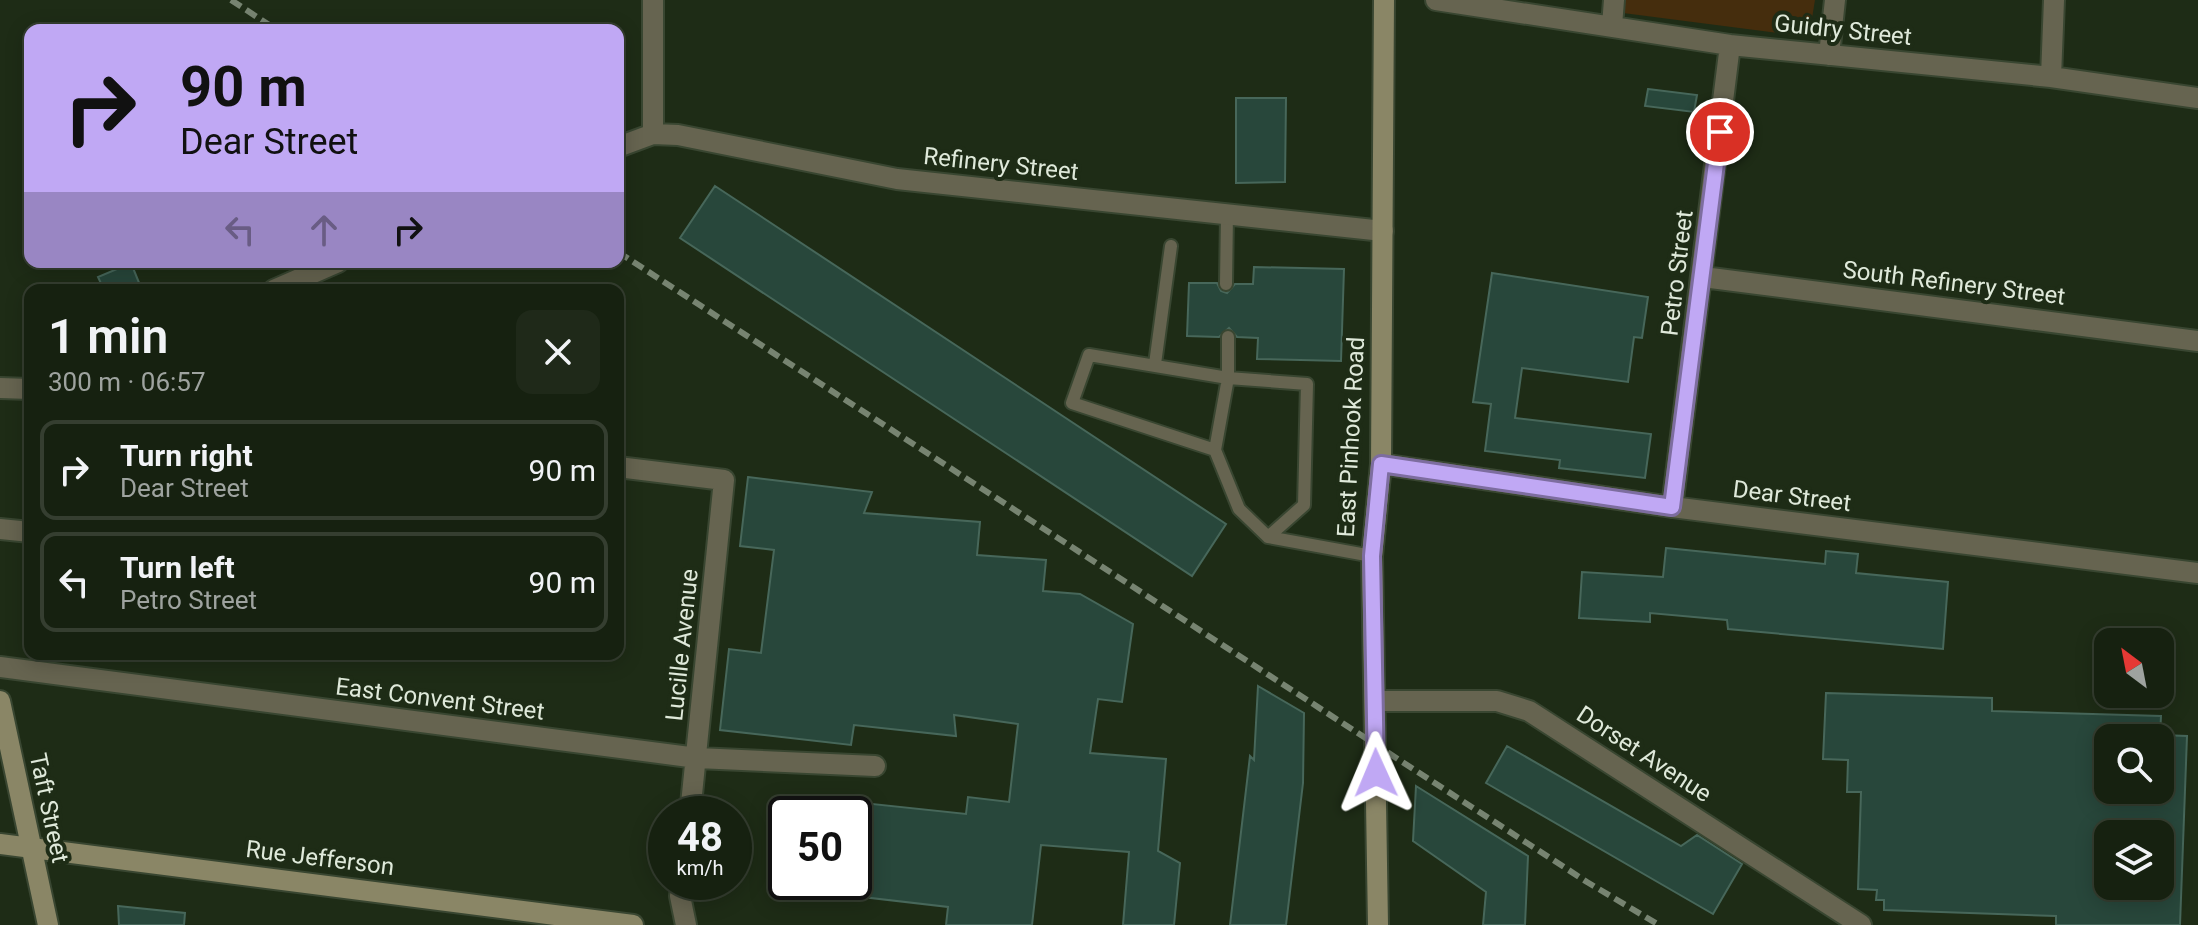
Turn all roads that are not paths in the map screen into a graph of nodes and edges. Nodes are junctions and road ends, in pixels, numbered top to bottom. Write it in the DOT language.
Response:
graph roads {
  1 [pos="653,0"];
  2 [pos="1384,0"];
  3 [pos="1436,0"];
  4 [pos="1614,0"];
  5 [pos="1835,0"];
  6 [pos="2054,0"];
  7 [pos="1503,5"];
  8 [pos="1612,26"];
  9 [pos="1730,45"];
  10 [pos="1829,55"];
  11 [pos="2051,77"];
  12 [pos="2198,98"];
  13 [pos="653,134"];
  14 [pos="624,145"];
  15 [pos="1227,214"];
  16 [pos="1383,231"];
  17 [pos="1171,246"];
  18 [pos="324,268"];
  19 [pos="1703,277"];
  20 [pos="288,284"];
  21 [pos="1226,284"];
  22 [pos="1228,337"];
  23 [pos="2198,341"];
  24 [pos="1155,364"];
  25 [pos="1228,378"];
  26 [pos="0,388"];
  27 [pos="24,389"];
  28 [pos="1215,450"];
  29 [pos="1381,464"];
  30 [pos="624,468"];
  31 [pos="1672,507"];
  32 [pos="0,529"];
  33 [pos="24,531"];
  34 [pos="1268,537"];
  35 [pos="1372,556"];
  36 [pos="2198,573"];
  37 [pos="0,667"];
  38 [pos="0,701"];
  39 [pos="1375,701"];
  40 [pos="697,758"];
  41 [pos="875,766"];
  42 [pos="692,796"];
  43 [pos="0,844"];
  44 [pos="30,847"];
  45 [pos="681,900"];
  46 [pos="48,925"];
  47 [pos="633,925"];
  48 [pos="686,925"];
  49 [pos="1378,925"];
  50 [pos="1861,925"];
  1 -- 13 [label="street"];
  2 -- 16 [label="main road, East Pinhook Road"];
  3 -- 7 [label="street, Guidry Street"];
  4 -- 8 [label="street"];
  5 -- 10 [label="street"];
  6 -- 11 [label="street"];
  7 -- 8 [label="street, Guidry Street"];
  8 -- 9 [label="street, Guidry Street"];
  9 -- 10 [label="street, Guidry Street"];
  9 -- 19 [label="street, Petro Street"];
  10 -- 11 [label="street, Guidry Street"];
  11 -- 12 [label="street, Guidry Street"];
  13 -- 14 [label="street, Refinery Street"];
  13 -- 15 [label="street, Refinery Street"];
  15 -- 16 [label="street, Refinery Street"];
  15 -- 21 [label="lane"];
  16 -- 29 [label="main road, East Pinhook Road"];
  17 -- 24 [label="lane"];
  18 -- 20 [label="street"];
  19 -- 23 [label="street, South Refinery Street"];
  19 -- 31 [label="street, Petro Street"];
  22 -- 25 [label="lane"];
  24 -- 25 [label="lane"];
  24 -- 28 [label="lane"];
  25 -- 28 [label="lane"];
  25 -- 34 [label="lane"];
  26 -- 27 [label="street"];
  28 -- 34 [label="lane"];
  29 -- 31 [label="street, Dear Street"];
  29 -- 35 [label="main road, East Pinhook Road"];
  30 -- 40 [label="street, Lucille Avenue"];
  31 -- 36 [label="street, Dear Street"];
  32 -- 33 [label="street"];
  34 -- 35 [label="lane"];
  35 -- 39 [label="main road, East Pinhook Road"];
  37 -- 40 [label="street, East Convent Street"];
  38 -- 44 [label="main road, Taft Street"];
  39 -- 49 [label="main road, East Pinhook Road"];
  39 -- 50 [label="street, Dorset Avenue"];
  40 -- 41 [label="street, East Convent Street"];
  40 -- 42 [label="street, Lucille Avenue"];
  43 -- 44 [label="main road, Rue Jefferson"];
  44 -- 46 [label="main road, Taft Street"];
  44 -- 47 [label="main road, Rue Jefferson"];
  45 -- 48 [label="street"];
}
